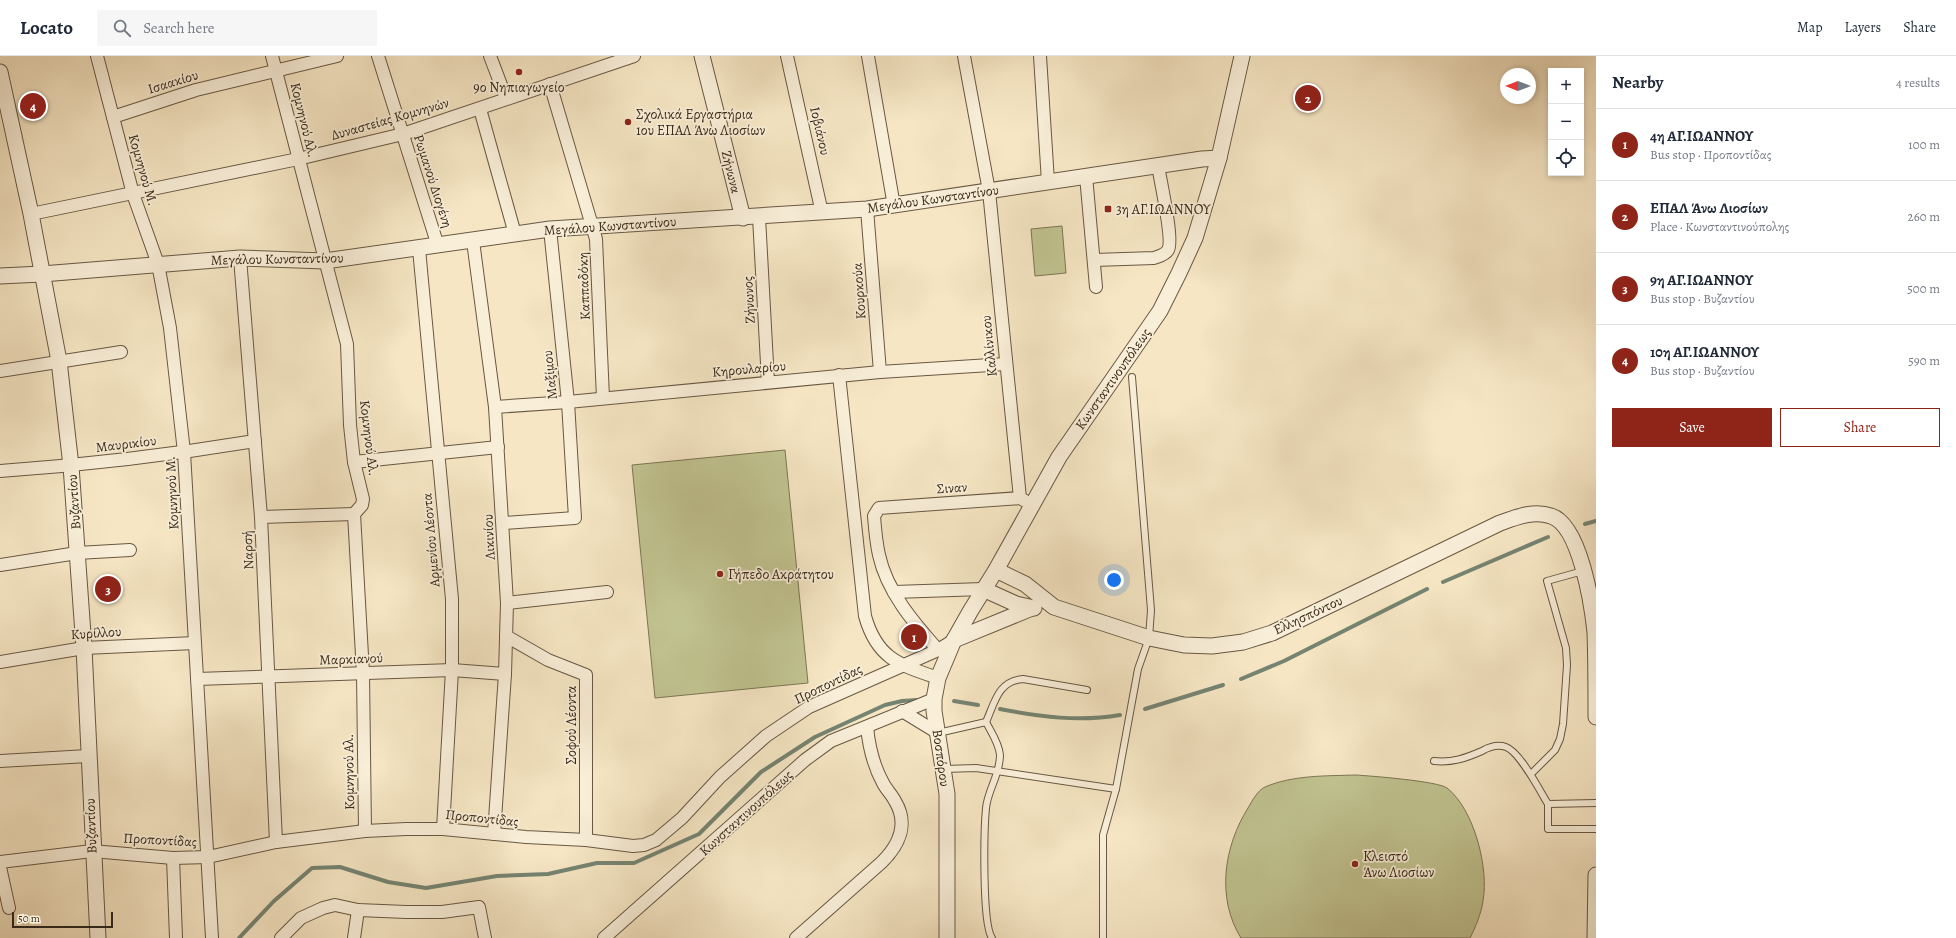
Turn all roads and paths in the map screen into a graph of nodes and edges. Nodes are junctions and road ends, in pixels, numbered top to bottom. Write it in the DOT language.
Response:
graph roads {
  1 [pos="97,56"];
  2 [pos="272,56"];
  3 [pos="337,56"];
  4 [pos="378,56"];
  5 [pos="490,56"];
  6 [pos="634,56"];
  7 [pos="702,56"];
  8 [pos="787,56"];
  9 [pos="868,56"];
  10 [pos="964,56"];
  11 [pos="1040,56"];
  12 [pos="1242,56"];
  13 [pos="606,60"];
  14 [pos="0,72"];
  15 [pos="276,72"];
  16 [pos="550,84"];
  17 [pos="506,98"];
  18 [pos="480,108"];
  19 [pos="113,117"];
  20 [pos="403,134"];
  21 [pos="1219,158"];
  22 [pos="298,159"];
  23 [pos="1158,165"];
  24 [pos="1086,176"];
  25 [pos="1048,182"];
  26 [pos="989,191"];
  27 [pos="133,194"];
  28 [pos="894,206"];
  29 [pos="867,209"];
  30 [pos="822,213"];
  31 [pos="31,214"];
  32 [pos="760,217"];
  33 [pos="743,218"];
  34 [pos="592,225"];
  35 [pos="550,229"];
  36 [pos="515,234"];
  37 [pos="473,241"];
  38 [pos="438,246"];
  39 [pos="419,248"];
  40 [pos="240,258"];
  41 [pos="1094,260"];
  42 [pos="325,261"];
  43 [pos="158,264"];
  44 [pos="42,274"];
  45 [pos="0,276"];
  46 [pos="1096,287"];
  47 [pos="121,352"];
  48 [pos="59,361"];
  49 [pos="1006,364"];
  50 [pos="0,371"];
  51 [pos="880,372"];
  52 [pos="839,376"];
  53 [pos="1132,377"];
  54 [pos="768,382"];
  55 [pos="603,398"];
  56 [pos="568,402"];
  57 [pos="495,406"];
  58 [pos="255,441"];
  59 [pos="498,447"];
  60 [pos="184,452"];
  61 [pos="438,452"];
  62 [pos="354,462"];
  63 [pos="72,466"];
  64 [pos="0,471"];
  65 [pos="1026,501"];
  66 [pos="354,514"];
  67 [pos="261,517"];
  68 [pos="504,523"];
  69 [pos="130,550"];
  70 [pos="77,553"];
  71 [pos="0,565"];
  72 [pos="996,570"];
  73 [pos="1584,570"];
  74 [pos="983,589"];
  75 [pos="607,592"];
  76 [pos="894,592"];
  77 [pos="507,603"];
  78 [pos="1054,607"];
  79 [pos="1032,608"];
  80 [pos="506,636"];
  81 [pos="1149,638"];
  82 [pos="954,640"];
  83 [pos="196,644"];
  84 [pos="84,648"];
  85 [pos="938,650"];
  86 [pos="0,662"];
  87 [pos="903,666"];
  88 [pos="452,670"];
  89 [pos="363,673"];
  90 [pos="505,674"];
  91 [pos="267,677"];
  92 [pos="938,678"];
  93 [pos="197,679"];
  94 [pos="1087,690"];
  95 [pos="934,698"];
  96 [pos="902,711"];
  97 [pos="1596,717"];
  98 [pos="986,722"];
  99 [pos="867,727"];
  100 [pos="938,734"];
  101 [pos="88,756"];
  102 [pos="0,761"];
  103 [pos="1434,761"];
  104 [pos="944,769"];
  105 [pos="999,772"];
  106 [pos="1531,774"];
  107 [pos="1116,789"];
  108 [pos="1596,803"];
  109 [pos="1548,804"];
  110 [pos="442,829"];
  111 [pos="1596,829"];
  112 [pos="366,831"];
  113 [pos="494,834"];
  114 [pos="586,840"];
  115 [pos="276,842"];
  116 [pos="92,851"];
  117 [pos="208,857"];
  118 [pos="173,858"];
  119 [pos="0,862"];
  120 [pos="0,867"];
  121 [pos="1596,875"];
  122 [pos="9,908"];
  123 [pos="358,910"];
  124 [pos="98,938"];
  125 [pos="176,938"];
  126 [pos="212,938"];
  127 [pos="281,938"];
  128 [pos="354,938"];
  129 [pos="485,938"];
  130 [pos="604,938"];
  131 [pos="796,938"];
  132 [pos="947,938"];
  133 [pos="992,938"];
  134 [pos="1103,938"];
  135 [pos="1595,938"];
  1 -- 19 [label="street, Κομνηνού Μ."];
  2 -- 15 [label="street, Κομνηνού Αλ."];
  3 -- 15 [label="street, Ισαακίου"];
  4 -- 20 [label="street, Ρωμανού Διογένη"];
  5 -- 17 [label="street"];
  6 -- 13 [label="street, Δυναστείας Κομνηνών"];
  7 -- 33 [label="street, Ζήνωνα"];
  8 -- 30 [label="street, Ιοβιάνου"];
  9 -- 28 [label="street"];
  10 -- 26 [label="street, Καλλίνικου"];
  11 -- 25 [label="street"];
  12 -- 21 [label="street, Κωνσταντινουπόλεως"];
  13 -- 16 [label="street, Δυναστείας Κομνηνών"];
  14 -- 31 [label="street, Βυζαντίου"];
  15 -- 19 [label="street, Ισαακίου"];
  15 -- 22 [label="street, Κομνηνού Αλ."];
  16 -- 17 [label="street, Δυναστείας Κομνηνών"];
  16 -- 34 [label="street, Καππαδόκη"];
  17 -- 18 [label="street, Δυναστείας Κομνηνών"];
  18 -- 20 [label="street, Δυναστείας Κομνηνών"];
  18 -- 36 [label="street"];
  19 -- 27 [label="street, Κομνηνού Μ."];
  20 -- 22 [label="street, Δυναστείας Κομνηνών"];
  20 -- 38 [label="street, Ρωμανού Διογένη"];
  21 -- 23 [label="street, Μεγάλου Κωνσταντίνου"];
  21 -- 65 [label="street, Κωνσταντινουπόλεως"];
  22 -- 27 [label="street, Δυναστείας Κομνηνών"];
  22 -- 42 [label="street, Κομνηνού Αλ."];
  23 -- 24 [label="street, Μεγάλου Κωνσταντίνου"];
  23 -- 41 [label="street"];
  24 -- 25 [label="street, Μεγάλου Κωνσταντίνου"];
  24 -- 41 [label="street"];
  25 -- 26 [label="street, Μεγάλου Κωνσταντίνου"];
  26 -- 28 [label="street, Μεγάλου Κωνσταντίνου"];
  26 -- 49 [label="street, Καλλίνικου"];
  27 -- 31 [label="street, Δυναστείας Κομνηνών"];
  27 -- 43 [label="street, Κομνηνού Μ."];
  28 -- 29 [label="street, Μεγάλου Κωνσταντίνου"];
  29 -- 30 [label="street, Μεγάλου Κωνσταντίνου"];
  29 -- 51 [label="street, Κουρκούα"];
  30 -- 32 [label="street, Μεγάλου Κωνσταντίνου"];
  31 -- 44 [label="street, Βυζαντίου"];
  32 -- 33 [label="street, Μεγάλου Κωνσταντίνου"];
  32 -- 54 [label="street, Ζήνωνος"];
  33 -- 34 [label="street, Μεγάλου Κωνσταντίνου"];
  34 -- 35 [label="street, Μεγάλου Κωνσταντίνου"];
  34 -- 55 [label="street, Καππαδόκη"];
  35 -- 36 [label="street, Μεγάλου Κωνσταντίνου"];
  35 -- 56 [label="street, Μαξίμου"];
  36 -- 37 [label="street, Μεγάλου Κωνσταντίνου"];
  37 -- 38 [label="street, Μεγάλου Κωνσταντίνου"];
  37 -- 57 [label="street, Λικινίου"];
  38 -- 39 [label="street, Μεγάλου Κωνσταντίνου"];
  39 -- 42 [label="street, Μεγάλου Κωνσταντίνου"];
  39 -- 61 [label="street, Αρμενίου Λέοντα"];
  40 -- 42 [label="street, Μεγάλου Κωνσταντίνου"];
  40 -- 43 [label="street, Μεγάλου Κωνσταντίνου"];
  40 -- 58 [label="street, Ναρσή"];
  41 -- 46 [label="street"];
  42 -- 62 [label="street, Κομνηνού Αλ."];
  43 -- 44 [label="street, Μεγάλου Κωνσταντίνου"];
  43 -- 60 [label="street, Κομνηνού Μ."];
  44 -- 45 [label="street, Μεγάλου Κωνσταντίνου"];
  44 -- 48 [label="street, Βυζαντίου"];
  47 -- 48 [label="street"];
  48 -- 50 [label="street"];
  48 -- 63 [label="street, Βυζαντίου"];
  49 -- 51 [label="street, Κηρουλαρίου"];
  49 -- 65 [label="street, Καλλίνικου"];
  51 -- 52 [label="street, Κηρουλαρίου"];
  52 -- 54 [label="street, Κηρουλαρίου"];
  52 -- 87 [label="street"];
  53 -- 81 [label="lane"];
  54 -- 55 [label="street, Κηρουλαρίου"];
  55 -- 56 [label="street, Κηρουλαρίου"];
  56 -- 57 [label="street, Κηρουλαρίου"];
  56 -- 68 [label="street, Μαξίμου"];
  57 -- 59 [label="street, Λικινίου"];
  58 -- 60 [label="street, Μαυρικίου"];
  58 -- 67 [label="street, Ναρσή"];
  59 -- 61 [label="street"];
  59 -- 68 [label="street, Λικινίου"];
  60 -- 63 [label="street, Μαυρικίου"];
  60 -- 83 [label="street, Κομνηνού Μ."];
  61 -- 62 [label="street"];
  61 -- 88 [label="street, Αρμενίου Λέοντα"];
  62 -- 66 [label="street, Κομνηνού Αλ."];
  63 -- 64 [label="street, Μαυρικίου"];
  63 -- 70 [label="street, Βυζαντίου"];
  65 -- 72 [label="street, Κωνσταντινουπόλεως"];
  65 -- 76 [label="street, Σιναν"];
  66 -- 67 [label="street"];
  66 -- 89 [label="street, Κομνηνού Αλ."];
  67 -- 91 [label="street, Ναρσή"];
  68 -- 77 [label="street, Λικινίου"];
  69 -- 70 [label="street"];
  70 -- 71 [label="street"];
  70 -- 84 [label="street, Βυζαντίου"];
  72 -- 74 [label="street, Κωνσταντινουπόλεως"];
  72 -- 78 [label="street, Ελλησπόντου"];
  73 -- 81 [label="street, Ελλησπόντου"];
  73 -- 97 [label="street"];
  73 -- 106 [label="lane"];
  74 -- 76 [label="street"];
  74 -- 79 [label="street, Ελλησπόντου"];
  74 -- 82 [label="street, Βοσπόρου"];
  75 -- 77 [label="street"];
  76 -- 85 [label="street"];
  77 -- 80 [label="street, Λικινίου"];
  78 -- 79 [label="street, Ελλησπόντου"];
  78 -- 81 [label="street, Ελλησπόντου"];
  79 -- 82 [label="street"];
  80 -- 90 [label="street, Λικινίου"];
  80 -- 114 [label="street, Σοφού Λέοντα"];
  81 -- 107 [label="lane"];
  82 -- 85 [label="street, Προποντίδας"];
  82 -- 92 [label="street, Βοσπόρου"];
  83 -- 84 [label="street, Κυρίλλου"];
  83 -- 93 [label="street, Κομνηνού Μ."];
  84 -- 86 [label="street, Κυρίλλου"];
  84 -- 101 [label="street, Βυζαντίου"];
  85 -- 87 [label="street, Προποντίδας"];
  87 -- 92 [label="street"];
  87 -- 114 [label="street, Προποντίδας"];
  88 -- 89 [label="street, Μαρκιανού"];
  88 -- 90 [label="street, Μαρκιανού"];
  88 -- 110 [label="street, Αρμενίου Λέοντα"];
  89 -- 91 [label="street, Μαρκιανού"];
  89 -- 112 [label="street, Κομνηνού Αλ."];
  90 -- 113 [label="street, Λικινίου"];
  91 -- 93 [label="street, Μαρκιανού"];
  91 -- 115 [label="street, Ναρσή"];
  92 -- 95 [label="street, Βοσπόρου"];
  93 -- 117 [label="street, Κομνηνού Μ."];
  94 -- 98 [label="lane"];
  95 -- 96 [label="street, Κωνσταντινουπόλεως"];
  95 -- 100 [label="street, Βοσπόρου"];
  96 -- 99 [label="street, Κωνσταντινουπόλεως"];
  96 -- 100 [label="street"];
  98 -- 100 [label="lane"];
  98 -- 105 [label="lane"];
  99 -- 130 [label="street, Κωνσταντινουπόλεως"];
  99 -- 131 [label="street"];
  100 -- 104 [label="street, Βοσπόρου"];
  101 -- 102 [label="street"];
  101 -- 116 [label="street, Βυζαντίου"];
  103 -- 106 [label="lane"];
  104 -- 105 [label="lane"];
  104 -- 132 [label="street, Βοσπόρου"];
  105 -- 107 [label="lane"];
  105 -- 133 [label="lane"];
  106 -- 109 [label="lane"];
  107 -- 134 [label="lane"];
  108 -- 109 [label="lane"];
  109 -- 111 [label="lane"];
  110 -- 112 [label="street, Προποντίδας"];
  110 -- 113 [label="street, Προποντίδας"];
  112 -- 115 [label="street, Προποντίδας"];
  113 -- 114 [label="street, Προποντίδας"];
  115 -- 117 [label="street, Προποντίδας"];
  116 -- 118 [label="street, Προποντίδας"];
  116 -- 119 [label="street, Προποντίδας"];
  116 -- 124 [label="street, Βυζαντίου"];
  117 -- 118 [label="street, Προποντίδας"];
  117 -- 126 [label="street, Κομνηνού Μ."];
  118 -- 125 [label="street"];
  120 -- 122 [label="street"];
  121 -- 135 [label="street"];
  123 -- 127 [label="street"];
  123 -- 128 [label="street"];
  123 -- 129 [label="street"];
}
